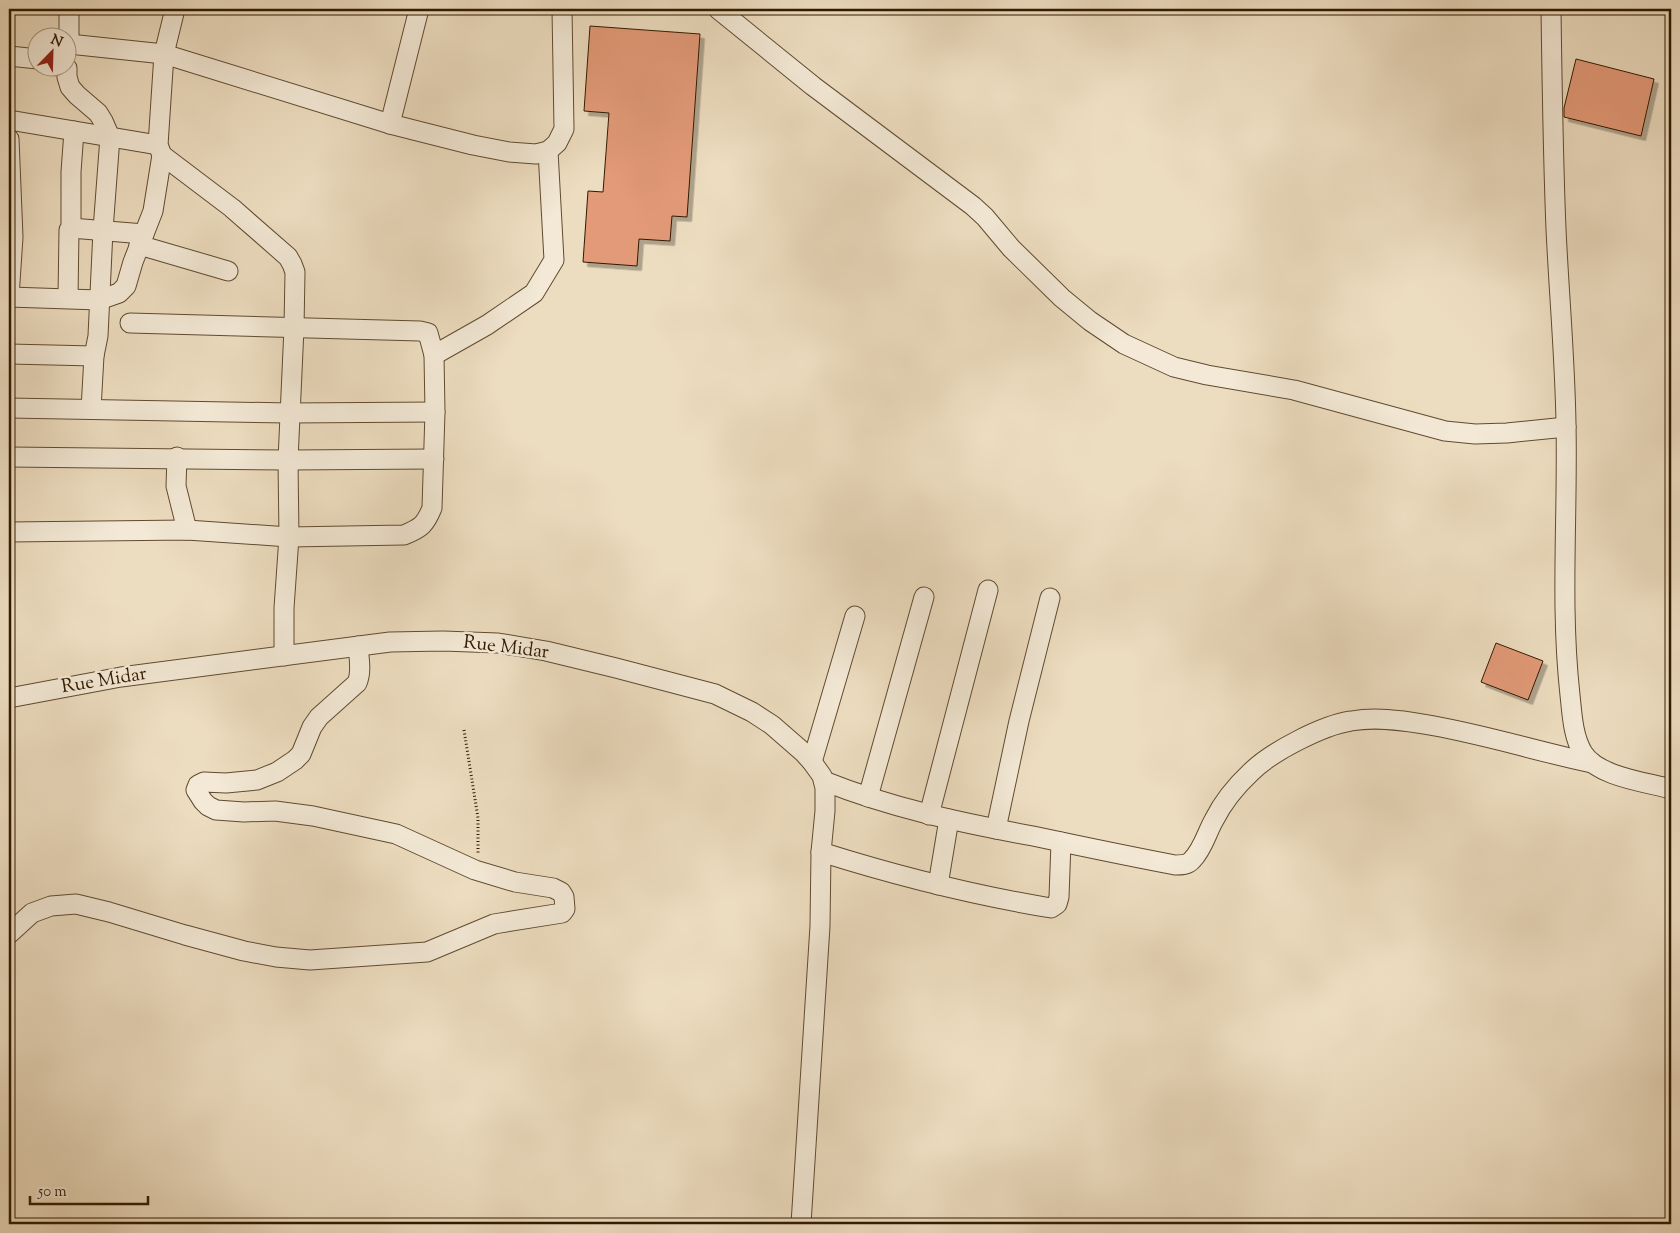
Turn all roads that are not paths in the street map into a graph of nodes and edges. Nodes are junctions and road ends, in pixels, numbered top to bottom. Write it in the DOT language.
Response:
graph roads {
  1 [pos="69,9"];
  2 [pos="176,9"];
  3 [pos="419,9"];
  4 [pos="562,9"];
  5 [pos="718,9"];
  6 [pos="1552,9"];
  7 [pos="69,28"];
  8 [pos="78,52"];
  9 [pos="164,54"];
  10 [pos="9,56"];
  11 [pos="28,58"];
  12 [pos="67,78"];
  13 [pos="9,120"];
  14 [pos="390,124"];
  15 [pos="74,131"];
  16 [pos="110,137"];
  17 [pos="9,138"];
  18 [pos="160,150"];
  19 [pos="548,151"];
  20 [pos="71,228"];
  21 [pos="103,230"];
  22 [pos="142,240"];
  23 [pos="228,272"];
  24 [pos="9,297"];
  25 [pos="68,298"];
  26 [pos="99,300"];
  27 [pos="130,323"];
  28 [pos="294,328"];
  29 [pos="9,354"];
  30 [pos="434,355"];
  31 [pos="94,356"];
  32 [pos="9,408"];
  33 [pos="91,409"];
  34 [pos="435,412"];
  35 [pos="289,413"];
  36 [pos="1566,427"];
  37 [pos="9,457"];
  38 [pos="177,457"];
  39 [pos="434,459"];
  40 [pos="288,460"];
  41 [pos="187,530"];
  42 [pos="9,532"];
  43 [pos="289,537"];
  44 [pos="988,590"];
  45 [pos="924,597"];
  46 [pos="1050,598"];
  47 [pos="855,616"];
  48 [pos="358,646"];
  49 [pos="284,656"];
  50 [pos="9,698"];
  51 [pos="812,762"];
  52 [pos="1592,763"];
  53 [pos="824,781"];
  54 [pos="1671,789"];
  55 [pos="868,797"];
  56 [pos="929,814"];
  57 [pos="949,819"];
  58 [pos="996,829"];
  59 [pos="1061,842"];
  60 [pos="821,852"];
  61 [pos="938,884"];
  62 [pos="9,934"];
  63 [pos="801,1224"];
  1 -- 7 [label="street"];
  2 -- 9 [label="street"];
  3 -- 14 [label="street"];
  4 -- 19 [label="street"];
  5 -- 36 [label="street"];
  6 -- 36 [label="street"];
  8 -- 9 [label="street"];
  9 -- 14 [label="street"];
  9 -- 18 [label="street"];
  10 -- 11 [label="street"];
  12 -- 16 [label="street"];
  13 -- 15 [label="street"];
  14 -- 19 [label="street"];
  15 -- 16 [label="street"];
  15 -- 20 [label="street"];
  16 -- 18 [label="street"];
  16 -- 21 [label="street"];
  17 -- 24 [label="street"];
  18 -- 22 [label="street"];
  18 -- 28 [label="street"];
  19 -- 30 [label="street"];
  20 -- 21 [label="street"];
  20 -- 25 [label="street"];
  21 -- 22 [label="street"];
  21 -- 26 [label="street"];
  22 -- 23 [label="street"];
  22 -- 26 [label="street"];
  24 -- 25 [label="street"];
  25 -- 26 [label="street"];
  26 -- 31 [label="street"];
  27 -- 28 [label="street"];
  28 -- 30 [label="street"];
  28 -- 35 [label="street"];
  29 -- 31 [label="street"];
  30 -- 34 [label="street"];
  31 -- 33 [label="street"];
  32 -- 33 [label="street"];
  33 -- 35 [label="street"];
  34 -- 35 [label="street"];
  34 -- 39 [label="street"];
  35 -- 40 [label="street"];
  36 -- 52 [label="street"];
  37 -- 38 [label="street"];
  38 -- 40 [label="street"];
  38 -- 41 [label="street"];
  39 -- 40 [label="street"];
  39 -- 43 [label="street"];
  40 -- 43 [label="street"];
  41 -- 42 [label="street"];
  41 -- 43 [label="street"];
  43 -- 49 [label="street"];
  44 -- 56 [label="street"];
  45 -- 55 [label="street"];
  46 -- 58 [label="street"];
  47 -- 51 [label="street"];
  48 -- 49 [label="street, Rue Midar"];
  48 -- 51 [label="street, Rue Midar"];
  48 -- 62 [label="street"];
  49 -- 50 [label="street, Rue Midar"];
  51 -- 53 [label="street, Rue Midar"];
  52 -- 54 [label="street"];
  52 -- 59 [label="street"];
  53 -- 55 [label="street"];
  53 -- 60 [label="street"];
  55 -- 56 [label="street"];
  56 -- 57 [label="street"];
  57 -- 58 [label="street"];
  57 -- 61 [label="street"];
  58 -- 59 [label="street"];
  59 -- 61 [label="street"];
  60 -- 61 [label="street"];
  60 -- 63 [label="street"];
}
